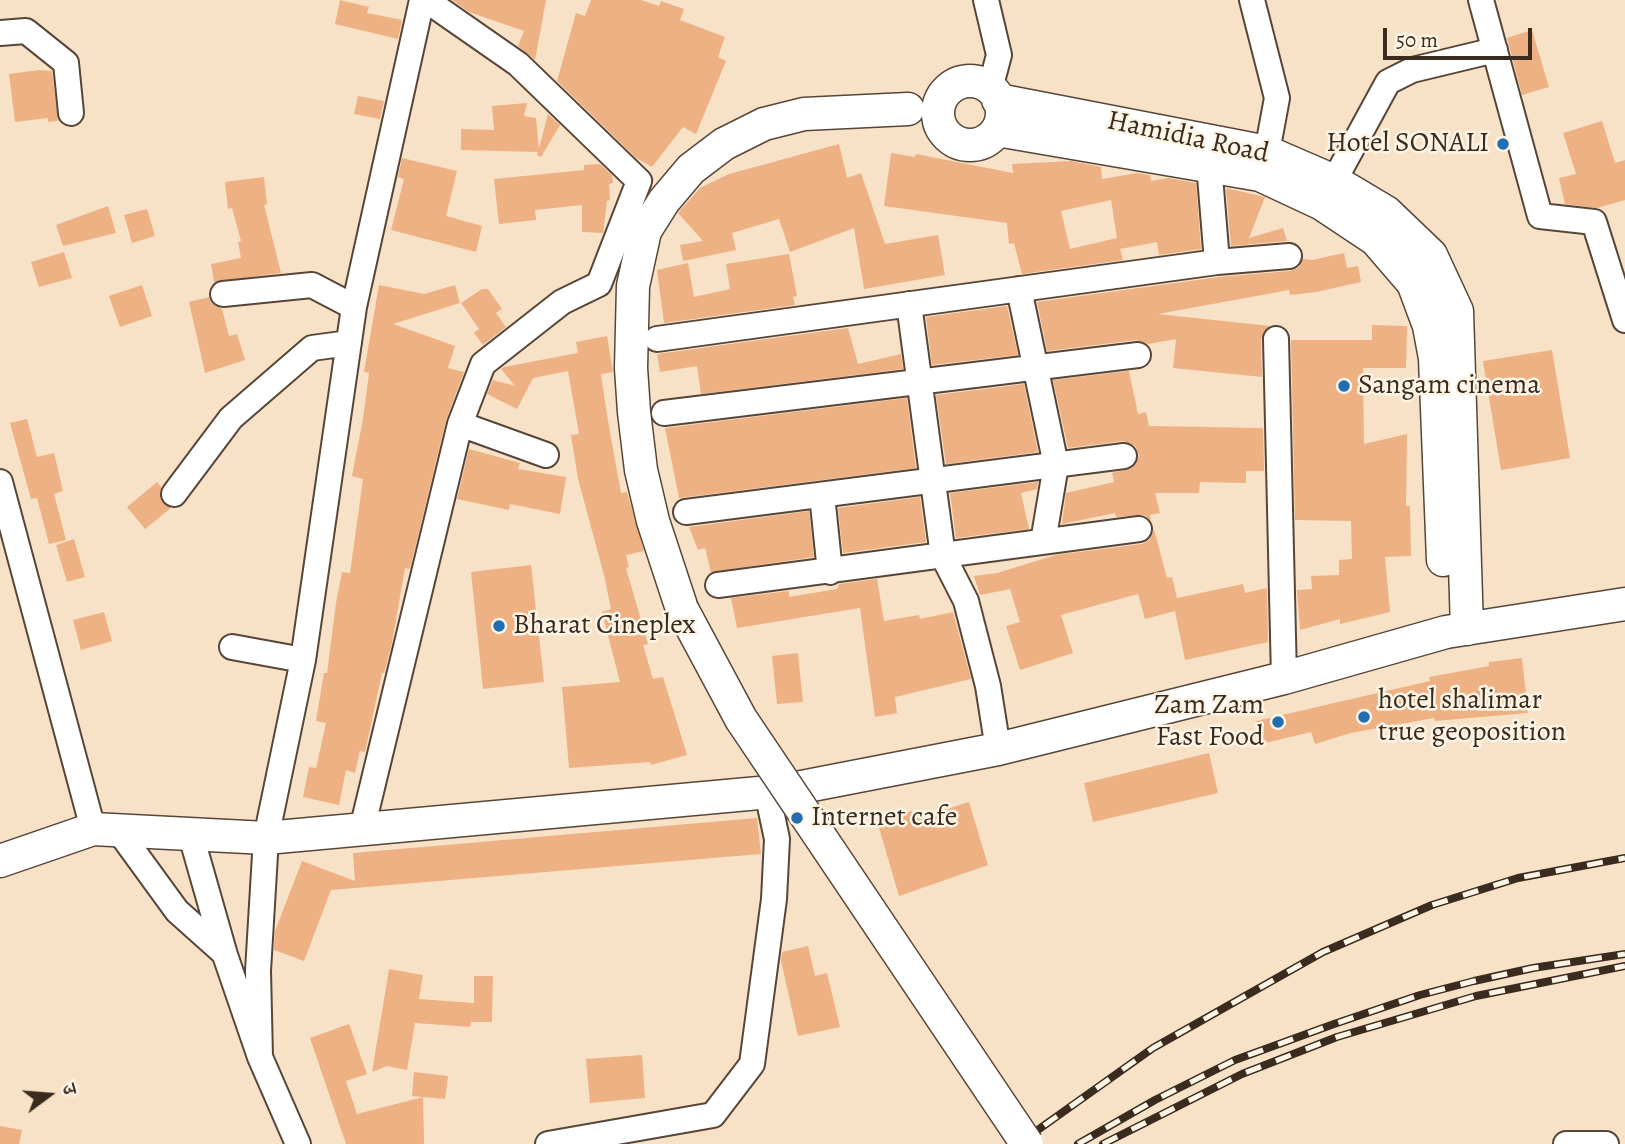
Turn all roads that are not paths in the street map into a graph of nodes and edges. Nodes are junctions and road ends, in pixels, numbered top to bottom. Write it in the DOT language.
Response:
graph roads {
  1 [pos="424,0"];
  2 [pos="986,0"];
  3 [pos="1252,0"];
  4 [pos="1481,0"];
  5 [pos="0,33"];
  6 [pos="1494,50"];
  7 [pos="945,94"];
  8 [pos="995,106"];
  9 [pos="908,109"];
  10 [pos="71,113"];
  11 [pos="942,129"];
  12 [pos="1266,152"];
  13 [pos="1209,164"];
  14 [pos="1334,181"];
  15 [pos="1289,256"];
  16 [pos="1217,262"];
  17 [pos="1019,289"];
  18 [pos="223,294"];
  19 [pos="909,304"];
  20 [pos="354,307"];
  21 [pos="1438,307"];
  22 [pos="1625,320"];
  23 [pos="657,339"];
  24 [pos="1276,339"];
  25 [pos="349,343"];
  26 [pos="1138,355"];
  27 [pos="1034,367"];
  28 [pos="919,379"];
  29 [pos="664,413"];
  30 [pos="460,424"];
  31 [pos="546,455"];
  32 [pos="1125,456"];
  33 [pos="1056,465"];
  34 [pos="933,481"];
  35 [pos="0,482"];
  36 [pos="174,494"];
  37 [pos="822,495"];
  38 [pos="686,512"];
  39 [pos="1139,529"];
  40 [pos="1043,542"];
  41 [pos="943,556"];
  42 [pos="830,572"];
  43 [pos="718,585"];
  44 [pos="1625,604"];
  45 [pos="1457,631"];
  46 [pos="232,647"];
  47 [pos="303,660"];
  48 [pos="1284,678"];
  49 [pos="998,749"];
  50 [pos="767,792"];
  51 [pos="105,829"];
  52 [pos="362,829"];
  53 [pos="190,832"];
  54 [pos="266,838"];
  55 [pos="0,861"];
  56 [pos="225,955"];
  57 [pos="258,959"];
  58 [pos="260,1057"];
  59 [pos="298,1144"];
  60 [pos="548,1144"];
  61 [pos="1027,1144"];
  62 [pos="1566,1144"];
  63 [pos="1606,1144"];
  1 -- 20 [label="street"];
  1 -- 30 [label="street"];
  2 -- 8 [label="street"];
  3 -- 12 [label="street"];
  4 -- 6 [label="street"];
  5 -- 10 [label="street"];
  6 -- 14 [label="street"];
  6 -- 22 [label="street"];
  7 -- 8 [label="main road"];
  7 -- 9 [label="main road"];
  7 -- 11 [label="main road"];
  8 -- 11 [label="main road"];
  8 -- 12 [label="main road, Hamidia Road"];
  8 -- 13 [label="main road, Hamidia Road"];
  9 -- 11 [label="main road"];
  9 -- 61 [label="main road, bridge"];
  12 -- 14 [label="main road, Hamidia Road"];
  13 -- 16 [label="street"];
  13 -- 21 [label="main road, Hamidia Road"];
  14 -- 21 [label="main road, Hamidia Road"];
  15 -- 16 [label="street"];
  16 -- 17 [label="street"];
  17 -- 19 [label="street"];
  17 -- 27 [label="street"];
  18 -- 20 [label="street"];
  19 -- 23 [label="street"];
  19 -- 28 [label="street"];
  20 -- 25 [label="street"];
  21 -- 45 [label="main road, Hamidia Road"];
  24 -- 48 [label="street"];
  25 -- 36 [label="street"];
  25 -- 47 [label="street"];
  26 -- 27 [label="street"];
  27 -- 28 [label="street"];
  27 -- 33 [label="street"];
  28 -- 29 [label="street"];
  28 -- 34 [label="street"];
  30 -- 31 [label="street"];
  30 -- 52 [label="street"];
  32 -- 33 [label="street"];
  33 -- 34 [label="street"];
  33 -- 40 [label="street"];
  34 -- 37 [label="street"];
  34 -- 41 [label="street"];
  35 -- 51 [label="street"];
  37 -- 38 [label="street"];
  37 -- 42 [label="street"];
  39 -- 40 [label="street"];
  40 -- 41 [label="street"];
  41 -- 42 [label="street"];
  41 -- 49 [label="street"];
  42 -- 43 [label="street"];
  44 -- 45 [label="main road"];
  45 -- 48 [label="main road"];
  46 -- 47 [label="street"];
  47 -- 54 [label="street"];
  48 -- 49 [label="main road"];
  49 -- 50 [label="main road"];
  50 -- 52 [label="main road"];
  50 -- 60 [label="street"];
  51 -- 53 [label="main road"];
  51 -- 55 [label="main road"];
  51 -- 56 [label="street"];
  52 -- 54 [label="main road"];
  53 -- 54 [label="main road"];
  53 -- 56 [label="street"];
  54 -- 57 [label="street"];
  56 -- 57 [label="street"];
  56 -- 58 [label="street"];
  57 -- 58 [label="street"];
  58 -- 59 [label="street"];
  62 -- 63 [label="street"];
}
